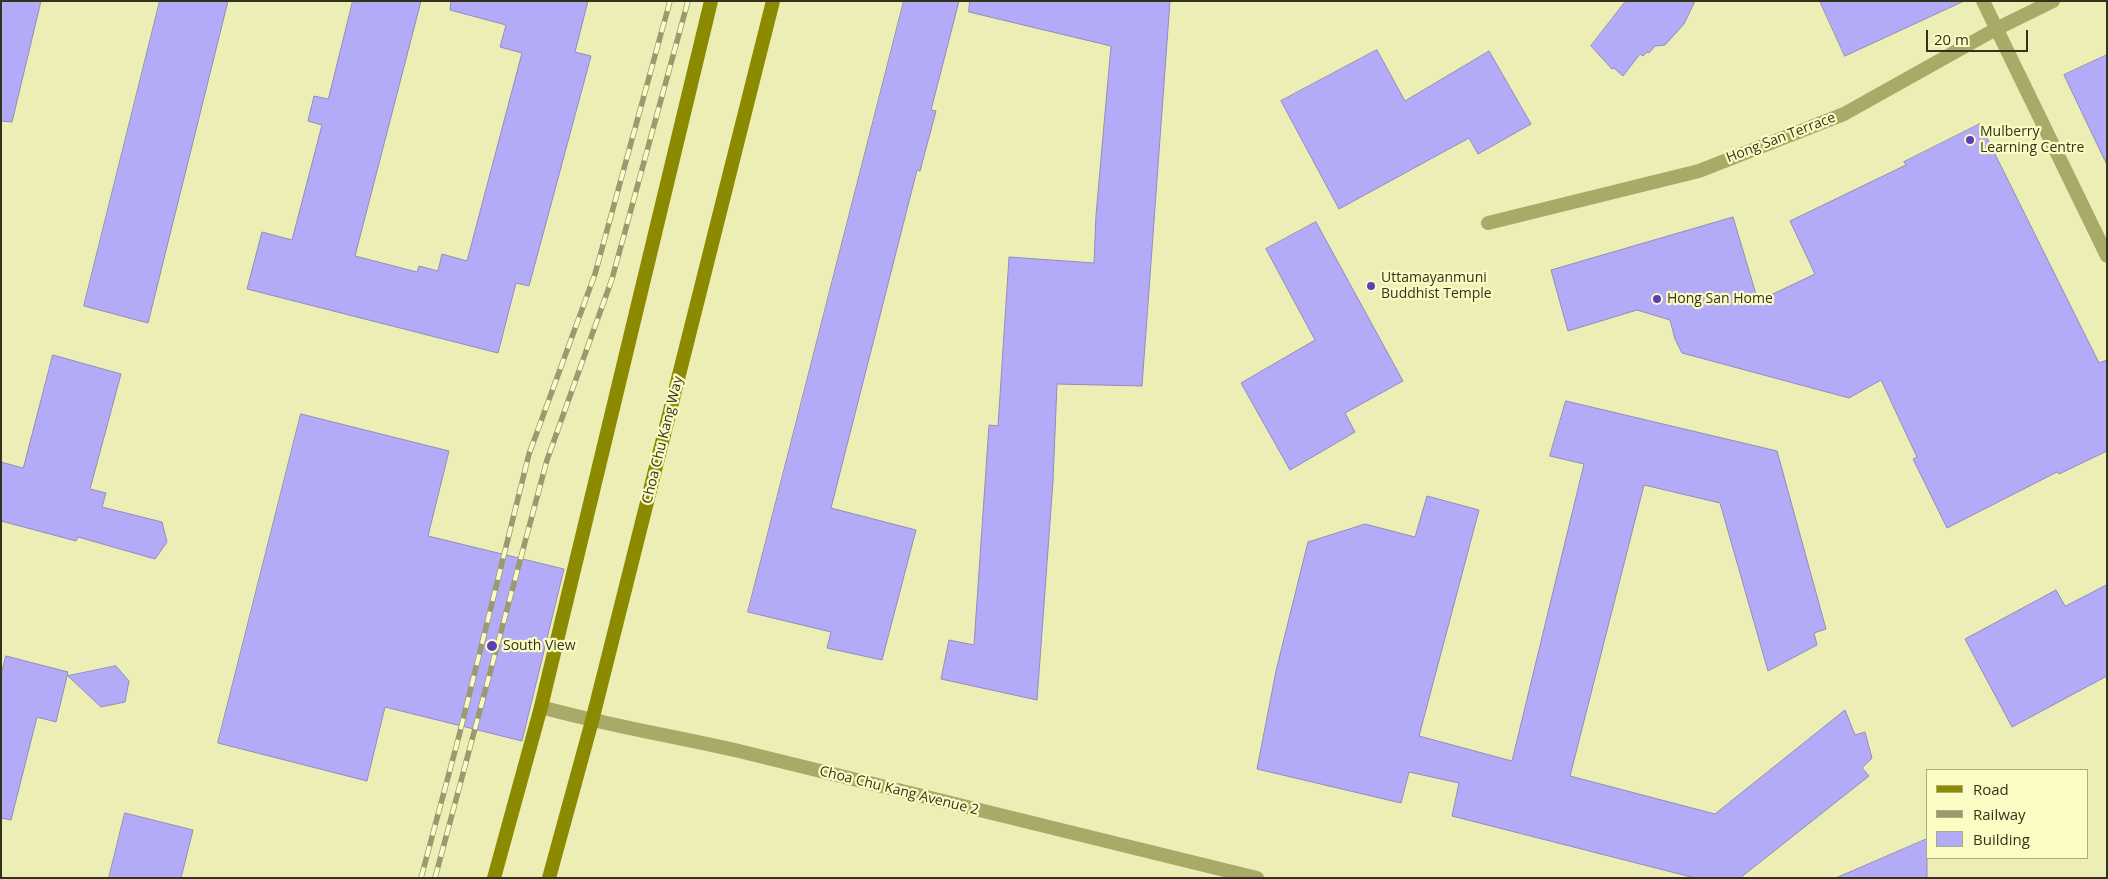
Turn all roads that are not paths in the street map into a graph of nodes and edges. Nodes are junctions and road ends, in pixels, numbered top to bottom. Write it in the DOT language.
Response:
graph roads {
  1 [pos="711,1"];
  2 [pos="773,1"];
  3 [pos="1983,1"];
  4 [pos="2053,1"];
  5 [pos="1996,29"];
  6 [pos="1488,223"];
  7 [pos="2107,256"];
  8 [pos="541,707"];
  9 [pos="592,721"];
  10 [pos="494,878"];
  11 [pos="549,878"];
  12 [pos="1257,878"];
  1 -- 8 [label="main road"];
  2 -- 9 [label="main road, Choa Chu Kang Way"];
  3 -- 5 [label="street"];
  4 -- 5 [label="street, Hong San Terrace"];
  5 -- 6 [label="street, Hong San Terrace"];
  5 -- 7 [label="street"];
  8 -- 9 [label="street, Choa Chu Kang Avenue 2"];
  8 -- 10 [label="main road"];
  9 -- 11 [label="main road, Choa Chu Kang Way"];
  9 -- 12 [label="street, Choa Chu Kang Avenue 2"];
}
